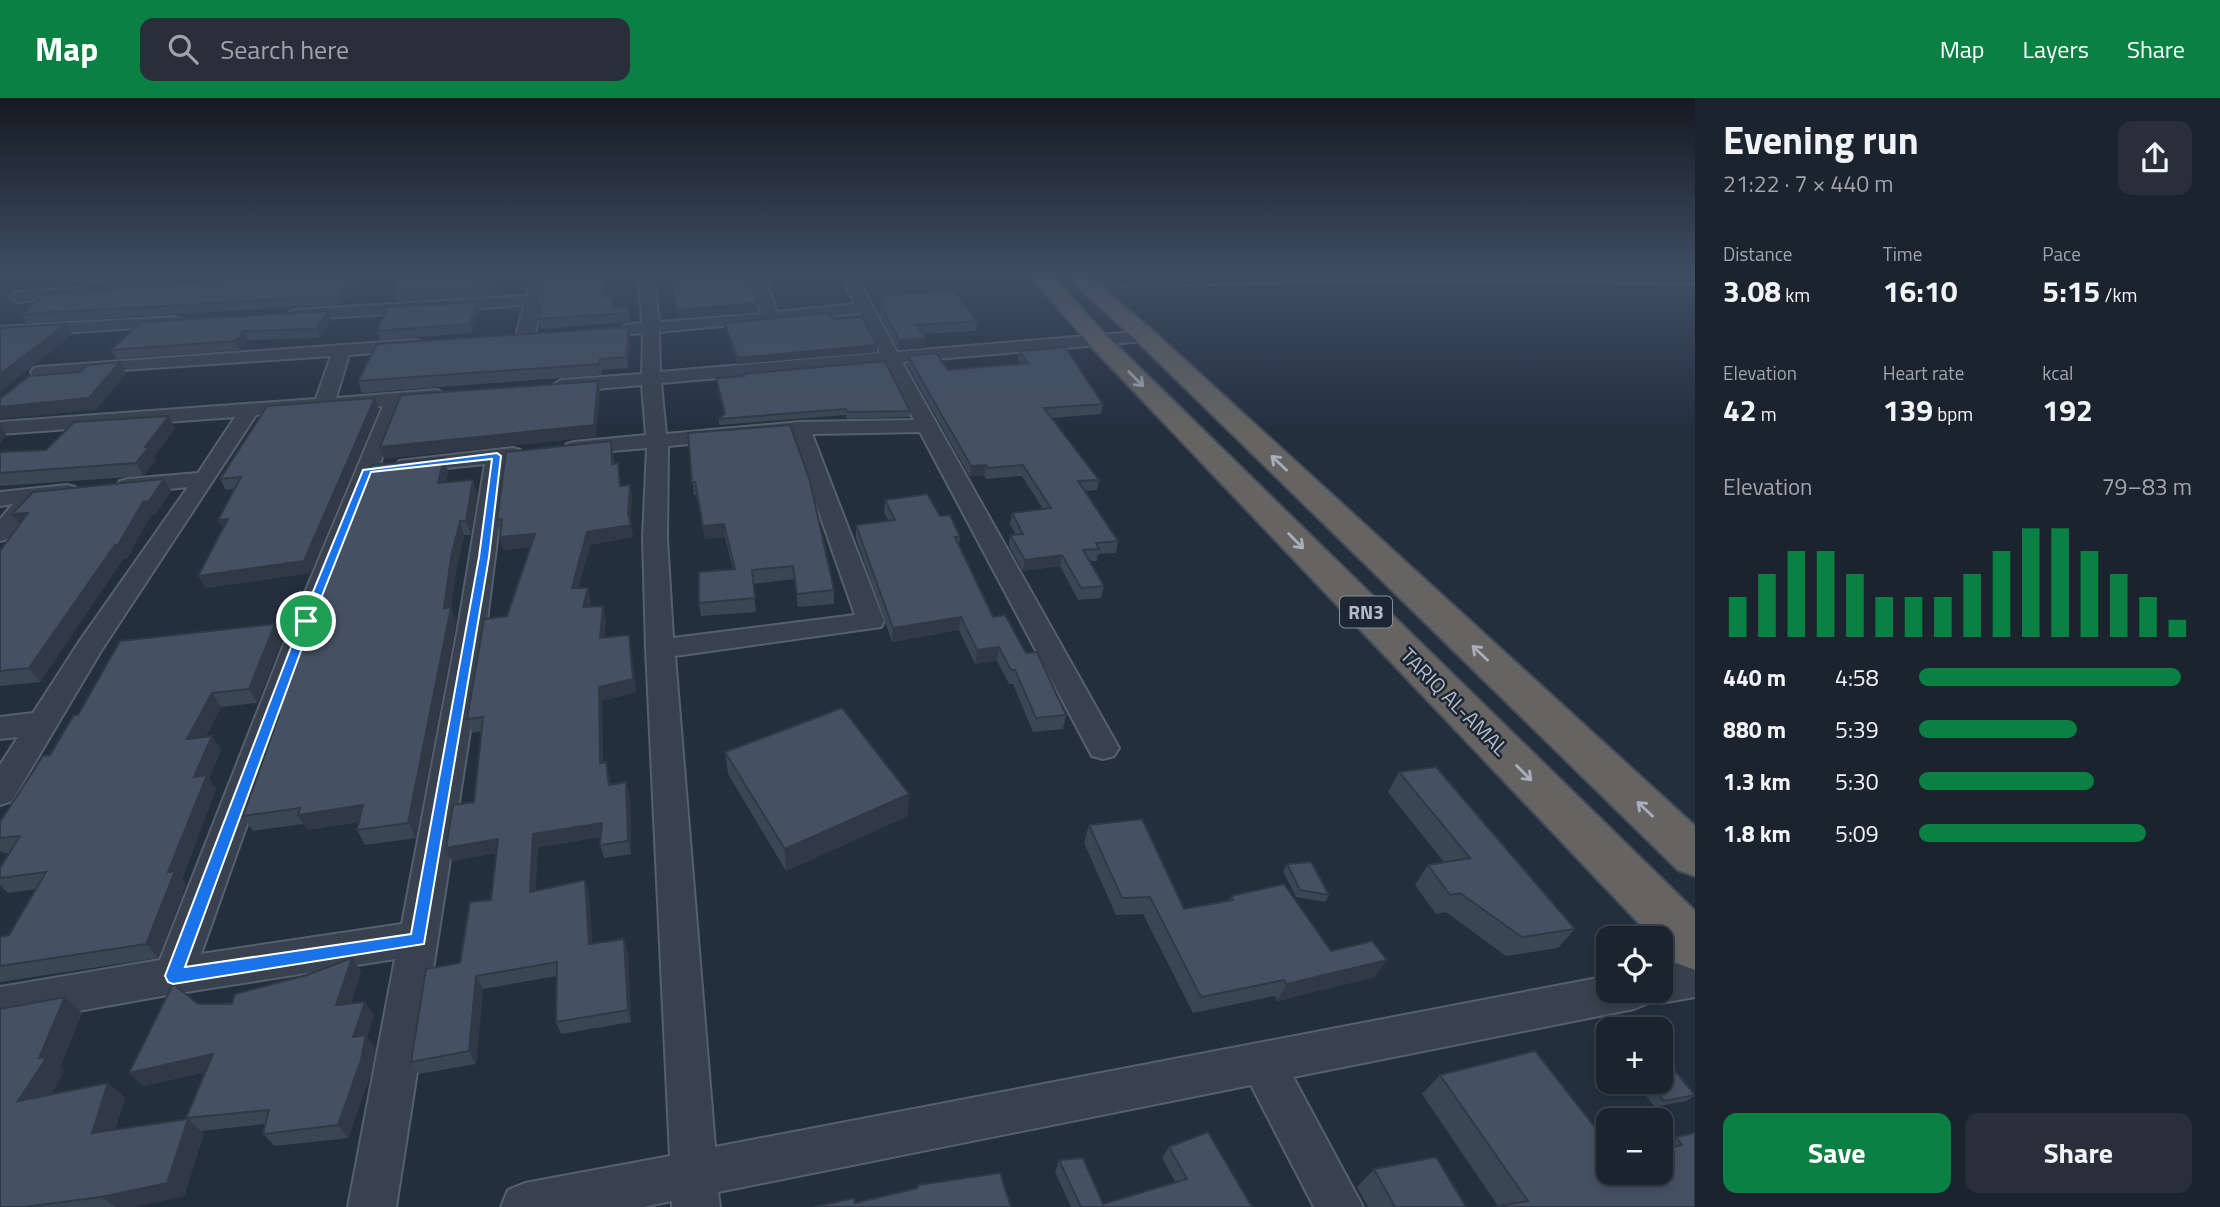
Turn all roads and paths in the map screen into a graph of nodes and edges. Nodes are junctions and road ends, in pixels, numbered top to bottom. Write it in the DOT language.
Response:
graph roads {
  1 [pos="98,327"];
  2 [pos="111,327"];
  3 [pos="527,327"];
  4 [pos="651,327"];
  5 [pos="655,327"];
  6 [pos="876,327"];
  7 [pos="1086,327"];
  8 [pos="1134,327"];
  9 [pos="613,330"];
  10 [pos="0,332"];
  11 [pos="1145,336"];
  12 [pos="525,337"];
  13 [pos="1099,341"];
  14 [pos="433,343"];
  15 [pos="342,350"];
  16 [pos="894,359"];
  17 [pos="651,380"];
  18 [pos="543,388"];
  19 [pos="449,395"];
  20 [pos="395,399"];
  21 [pos="324,404"];
  22 [pos="249,410"];
  23 [pos="927,426"];
  24 [pos="0,428"];
  25 [pos="800,428"];
  26 [pos="656,439"];
  27 [pos="497,456"];
  28 [pos="368,470"];
  29 [pos="205,479"];
  30 [pos="113,488"];
  31 [pos="86,490"];
  32 [pos="34,495"];
  33 [pos="0,499"];
  34 [pos="0,534"];
  35 [pos="130,643"];
  36 [pos="89,648"];
  37 [pos="660,649"];
  38 [pos="44,723"];
  39 [pos="0,729"];
  40 [pos="1103,748"];
  41 [pos="0,792"];
  42 [pos="1695,856"];
  43 [pos="418,939"];
  44 [pos="1695,946"];
  45 [pos="173,976"];
  46 [pos="1695,978"];
  47 [pos="1673,983"];
  48 [pos="1596,997"];
  49 [pos="0,1006"];
  50 [pos="1262,1063"];
  51 [pos="695,1190"];
  52 [pos="372,1207"];
  53 [pos="525,1207"];
  54 [pos="1339,1207"];
  1 -- 10 [label="street"];
  2 -- 15 [label="street"];
  3 -- 12 [label="street"];
  4 -- 5 [label="street"];
  4 -- 9 [label="street"];
  4 -- 17 [label="street"];
  6 -- 16 [label="street"];
  7 -- 13 [label="highway, TARIQ AL-AMAL / RN3"];
  8 -- 11 [label="highway, RN3"];
  11 -- 13 [label="street"];
  42 -- 11 [label="highway, RN3, one-way"];
  13 -- 16 [label="street"];
  13 -- 44 [label="highway, TARIQ AL-AMAL / RN3, one-way"];
  14 -- 15 [label="street"];
  15 -- 21 [label="street"];
  16 -- 17 [label="street"];
  16 -- 23 [label="street"];
  17 -- 18 [label="street"];
  17 -- 26 [label="street"];
  19 -- 20 [label="street"];
  20 -- 21 [label="street"];
  20 -- 28 [label="street"];
  21 -- 22 [label="street"];
  22 -- 24 [label="street"];
  22 -- 29 [label="street"];
  23 -- 25 [label="street"];
  23 -- 40 [label="street"];
  25 -- 26 [label="street"];
  25 -- 37 [label="street"];
  26 -- 27 [label="street"];
  26 -- 37 [label="street"];
  27 -- 28 [label="street"];
  27 -- 43 [label="street"];
  28 -- 45 [label="street"];
  29 -- 30 [label="street"];
  29 -- 36 [label="street"];
  31 -- 32 [label="street"];
  32 -- 33 [label="street"];
  32 -- 34 [label="street"];
  35 -- 36 [label="street"];
  36 -- 38 [label="street"];
  37 -- 51 [label="street"];
  38 -- 39 [label="street"];
  38 -- 41 [label="street"];
  43 -- 45 [label="street"];
  43 -- 52 [label="street"];
  45 -- 49 [label="street"];
  46 -- 47 [label="street"];
  48 -- 50 [label="street"];
  50 -- 51 [label="street"];
  50 -- 54 [label="street"];
  51 -- 53 [label="street"];
}
